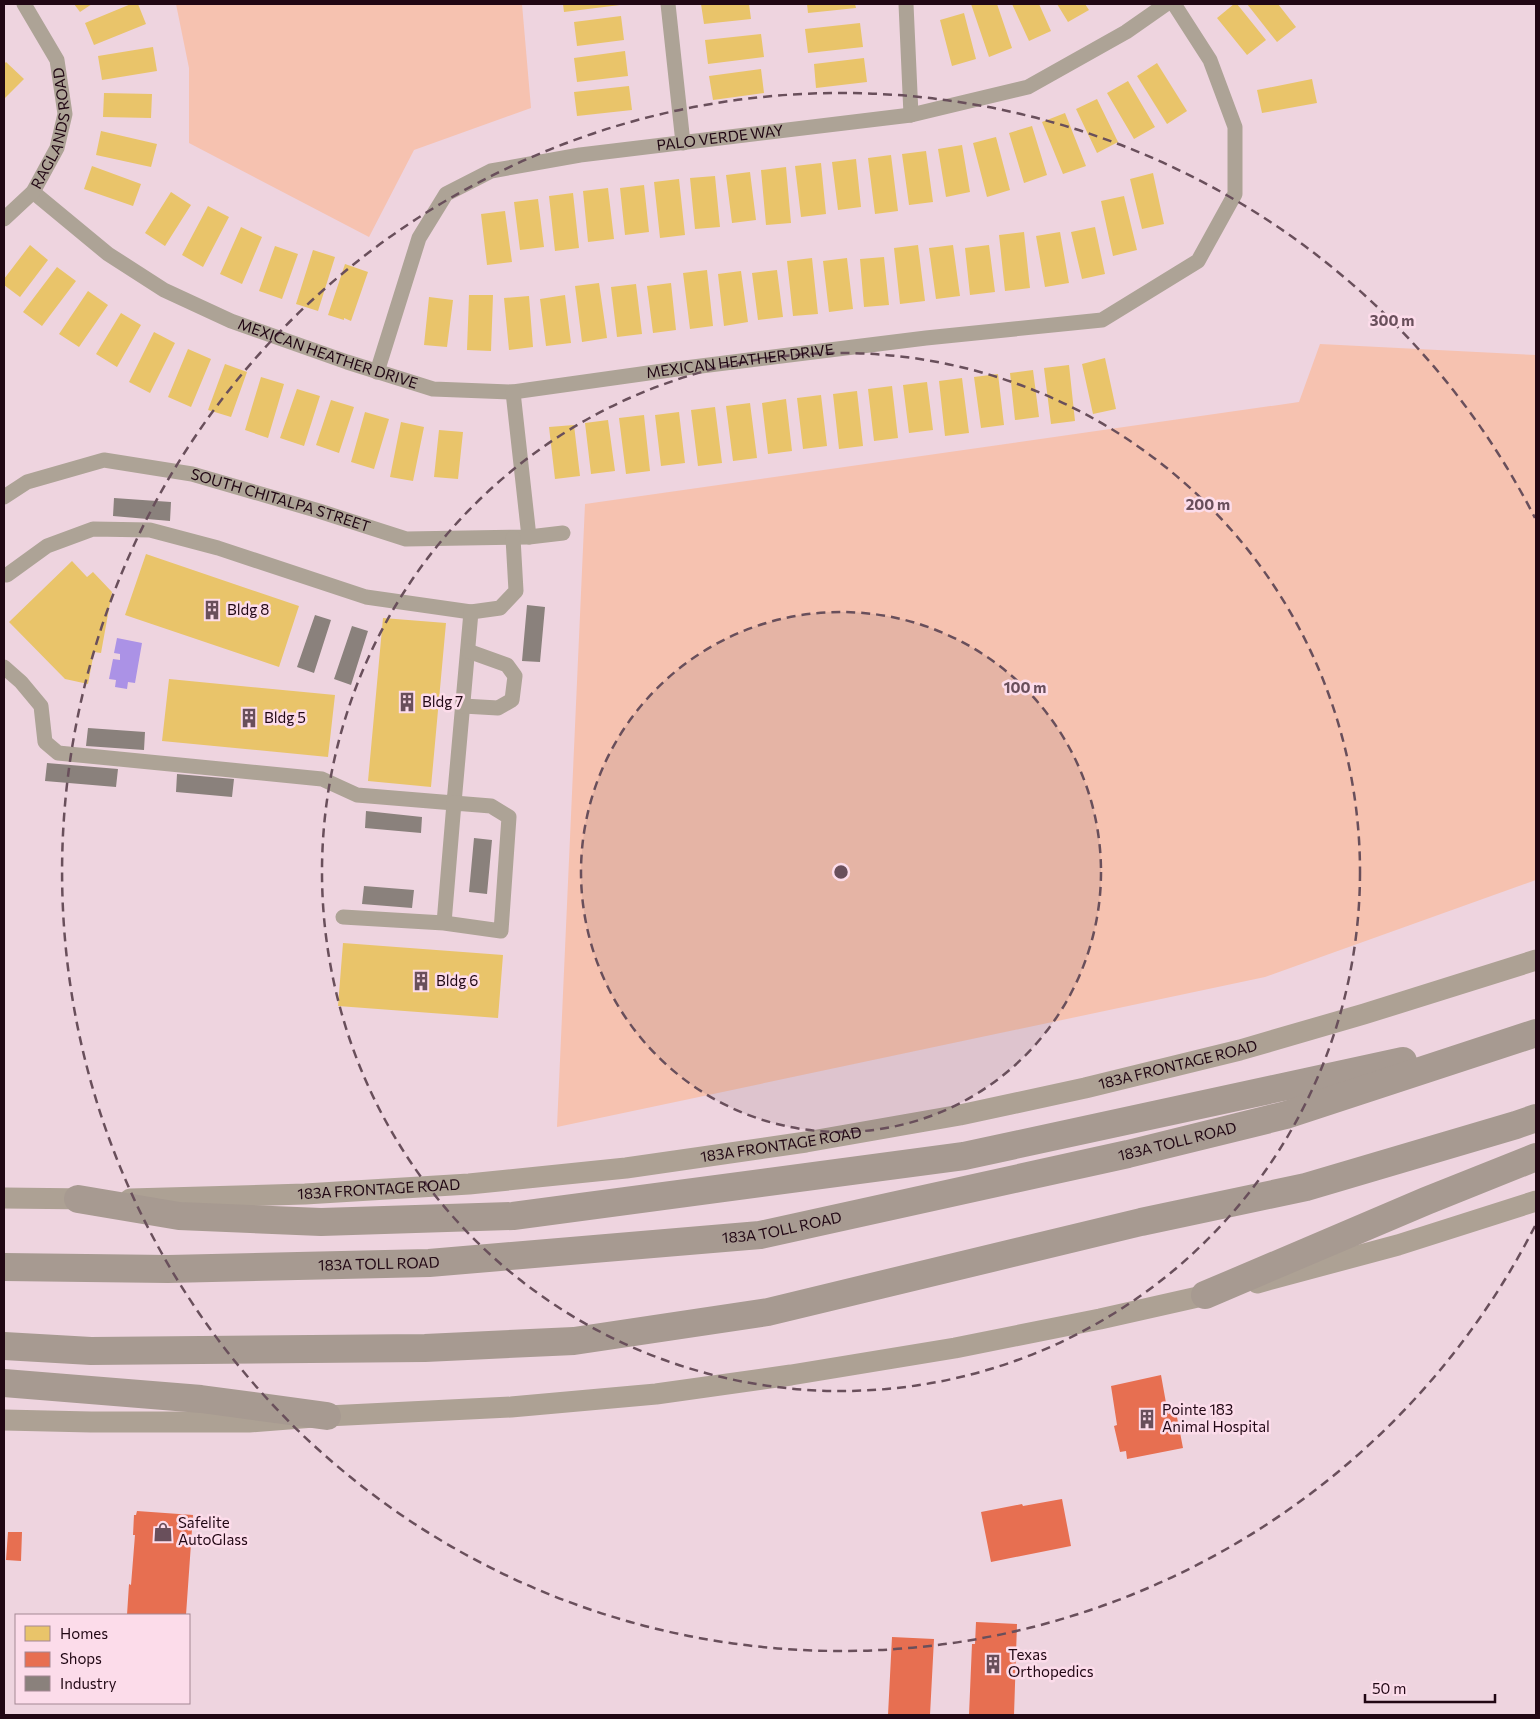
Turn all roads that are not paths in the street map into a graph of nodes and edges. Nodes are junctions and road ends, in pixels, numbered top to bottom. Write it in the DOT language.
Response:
graph roads {
  1 [pos="24,4"];
  2 [pos="668,4"];
  3 [pos="906,4"];
  4 [pos="1166,4"];
  5 [pos="1174,4"];
  6 [pos="911,115"];
  7 [pos="683,142"];
  8 [pos="33,192"];
  9 [pos="4,219"];
  10 [pos="377,372"];
  11 [pos="513,392"];
  12 [pos="4,497"];
  13 [pos="563,533"];
  14 [pos="529,537"];
  15 [pos="513,538"];
  16 [pos="5,575"];
  17 [pos="471,612"];
  18 [pos="468,651"];
  19 [pos="4,668"];
  20 [pos="463,706"];
  21 [pos="454,803"];
  22 [pos="343,917"];
  23 [pos="444,923"];
  24 [pos="1536,960"];
  25 [pos="1536,1032"];
  26 [pos="1536,1118"];
  27 [pos="1536,1157"];
  28 [pos="4,1198"];
  29 [pos="78,1198"];
  30 [pos="1536,1201"];
  31 [pos="4,1266"];
  32 [pos="1205,1295"];
  33 [pos="4,1346"];
  34 [pos="4,1383"];
  35 [pos="327,1416"];
  36 [pos="4,1420"];
  1 -- 8 [label="street, RAGLANDS ROAD"];
  2 -- 7 [label="street"];
  3 -- 6 [label="street"];
  4 -- 6 [label="street, PALO VERDE WAY"];
  5 -- 11 [label="street, MEXICAN HEATHER DRIVE"];
  6 -- 7 [label="street, PALO VERDE WAY"];
  7 -- 10 [label="street, PALO VERDE WAY"];
  8 -- 9 [label="street, RAGLANDS ROAD"];
  8 -- 10 [label="street, MEXICAN HEATHER DRIVE"];
  10 -- 11 [label="street, MEXICAN HEATHER DRIVE"];
  11 -- 14 [label="street"];
  12 -- 15 [label="street, SOUTH CHITALPA STREET"];
  13 -- 14 [label="street, SOUTH CHITALPA STREET"];
  14 -- 15 [label="street, SOUTH CHITALPA STREET"];
  15 -- 17 [label="street"];
  16 -- 17 [label="street"];
  17 -- 18 [label="street"];
  18 -- 20 [label="street"];
  18 -- 20 [label="street"];
  19 -- 21 [label="street"];
  20 -- 21 [label="street"];
  21 -- 23 [label="street"];
  21 -- 23 [label="street"];
  22 -- 23 [label="street"];
  24 -- 29 [label="main road, 183A FRONTAGE ROAD"];
  25 -- 29 [label="highway"];
  25 -- 31 [label="highway, 183A TOLL ROAD"];
  26 -- 33 [label="highway"];
  27 -- 32 [label="highway"];
  28 -- 29 [label="main road, 183A FRONTAGE ROAD"];
  30 -- 32 [label="main road"];
  32 -- 35 [label="main road"];
  34 -- 35 [label="highway"];
  35 -- 36 [label="main road"];
}
